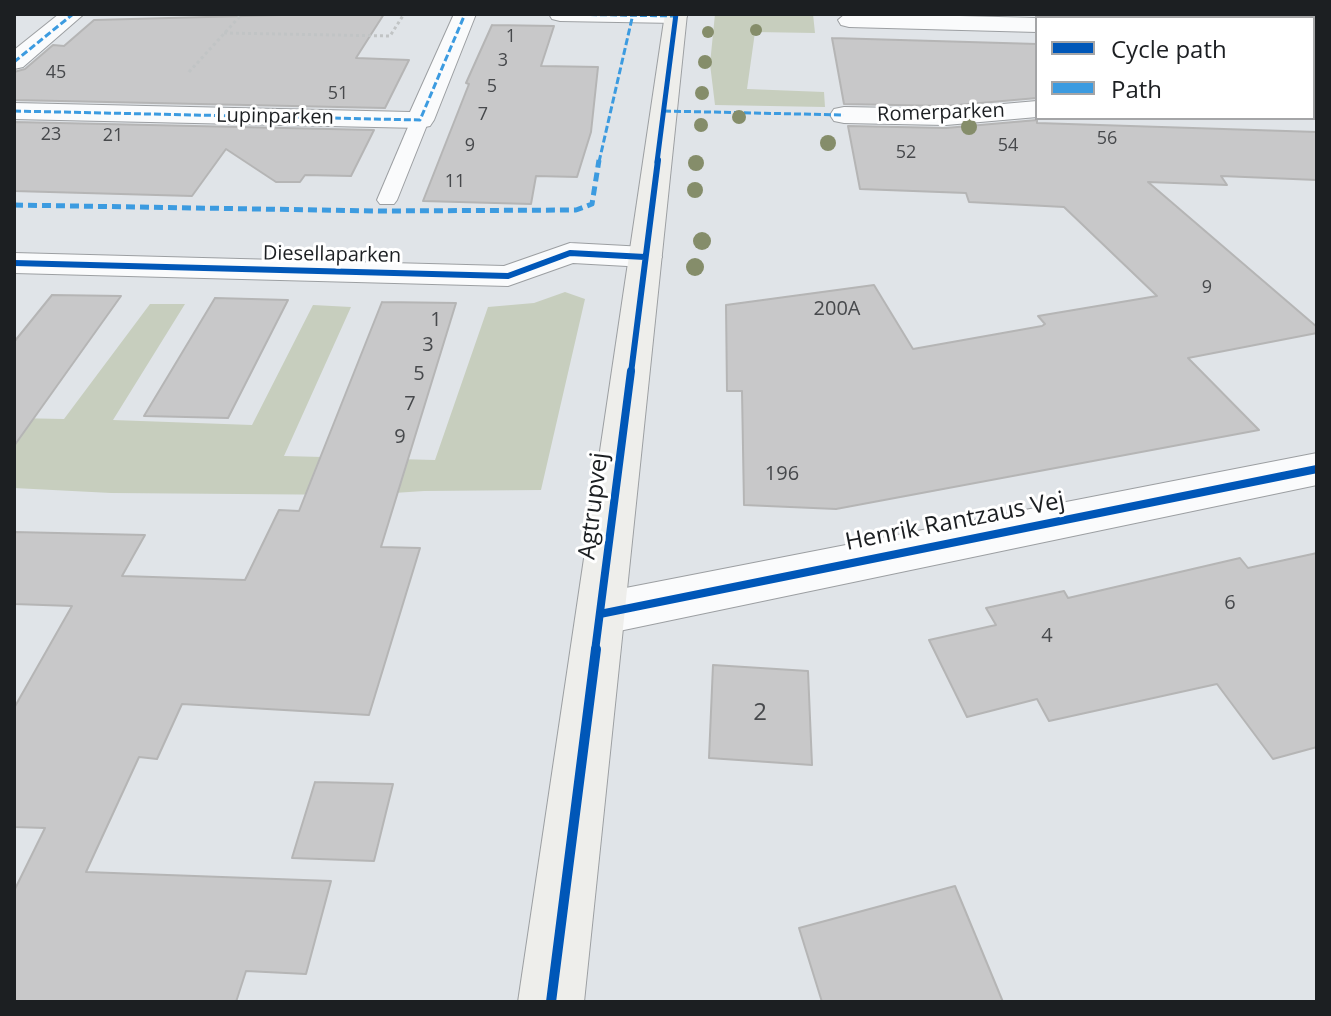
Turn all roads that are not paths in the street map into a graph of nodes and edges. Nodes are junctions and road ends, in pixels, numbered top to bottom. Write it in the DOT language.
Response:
graph roads {
  1 [pos="73,14"];
  2 [pos="465,14"];
  3 [pos="560,14"];
  4 [pos="676,15"];
  5 [pos="849,20"];
  6 [pos="1035,25"];
  7 [pos="14,62"];
  8 [pos="1035,109"];
  9 [pos="14,111"];
  10 [pos="844,115"];
  11 [pos="420,120"];
  12 [pos="387,200"];
  13 [pos="645,257"];
  14 [pos="14,263"];
  15 [pos="1317,469"];
  16 [pos="600,614"];
  17 [pos="551,1002"];
  1 -- 7 [label="street"];
  2 -- 11 [label="street"];
  3 -- 4 [label="street"];
  4 -- 13 [label="street, Agtrupvej"];
  5 -- 6 [label="street"];
  8 -- 10 [label="street, Romerparken"];
  9 -- 11 [label="street, Lupinparken"];
  11 -- 12 [label="lane"];
  13 -- 14 [label="street, Diesellaparken"];
  13 -- 16 [label="street, Agtrupvej"];
  15 -- 16 [label="street, Henrik Rantzaus Vej"];
  16 -- 17 [label="street, Agtrupvej"];
}
